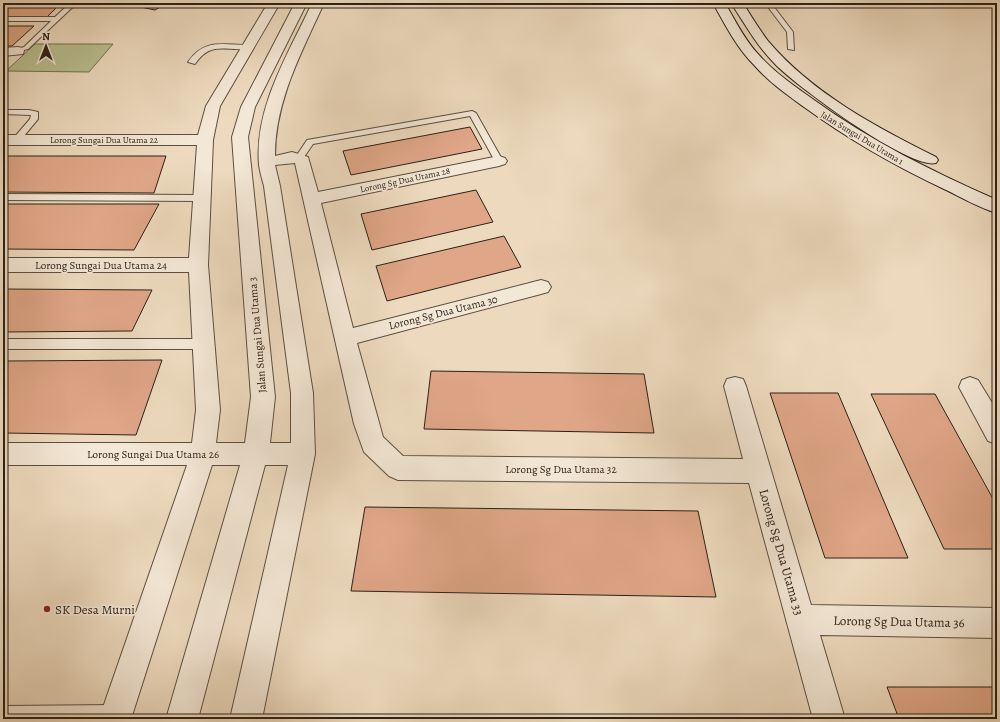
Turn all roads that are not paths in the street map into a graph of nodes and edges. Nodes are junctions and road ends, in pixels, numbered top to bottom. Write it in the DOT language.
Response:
graph roads {
  1 [pos="74,3"];
  2 [pos="274,3"];
  3 [pos="301,3"];
  4 [pos="318,3"];
  5 [pos="719,3"];
  6 [pos="737,3"];
  7 [pos="768,3"];
  8 [pos="3,18"];
  9 [pos="57,19"];
  10 [pos="297,30"];
  11 [pos="252,42"];
  12 [pos="792,49"];
  13 [pos="18,51"];
  14 [pos="3,52"];
  15 [pos="192,62"];
  16 [pos="3,112"];
  17 [pos="9,140"];
  18 [pos="205,140"];
  19 [pos="299,158"];
  20 [pos="499,160"];
  21 [pos="267,162"];
  22 [pos="940,165"];
  23 [pos="3,197"];
  24 [pos="201,198"];
  25 [pos="312,199"];
  26 [pos="997,207"];
  27 [pos="3,265"];
  28 [pos="198,265"];
  29 [pos="541,287"];
  30 [pos="345,338"];
  31 [pos="3,344"];
  32 [pos="202,344"];
  33 [pos="735,386"];
  34 [pos="970,387"];
  35 [pos="997,433"];
  36 [pos="3,454"];
  37 [pos="203,454"];
  38 [pos="256,454"];
  39 [pos="303,454"];
  40 [pos="759,471"];
  41 [pos="801,620"];
  42 [pos="997,623"];
  43 [pos="3,715"];
  44 [pos="116,716"];
  45 [pos="182,719"];
  46 [pos="246,719"];
  47 [pos="829,719"];
  1 -- 9 [label="lane"];
  2 -- 11 [label="street"];
  3 -- 10 [label="street, Jalan Sungai Dua Utama 3"];
  4 -- 10 [label="street, Jalan Sungai Dua Utama 3"];
  5 -- 26 [label="street, Jalan Sungai Dua Utama 1"];
  6 -- 22 [label="street, Jalan Sungai Dua Utama 1"];
  7 -- 12 [label="lane"];
  8 -- 9 [label="lane"];
  9 -- 13 [label="lane"];
  10 -- 11 [label="street"];
  10 -- 21 [label="street, Jalan Sungai Dua Utama 3"];
  10 -- 38 [label="street, Jalan Sungai Dua Utama 3"];
  11 -- 15 [label="lane"];
  11 -- 18 [label="street"];
  13 -- 14 [label="street"];
  16 -- 17 [label="lane"];
  17 -- 18 [label="street, Lorong Sungai Dua Utama 22"];
  18 -- 24 [label="street"];
  19 -- 20 [label="lane"];
  19 -- 21 [label="street"];
  19 -- 25 [label="street"];
  20 -- 25 [label="street, Lorong Sg Dua Utama 28"];
  21 -- 39 [label="street, Jalan Sungai Dua Utama 3"];
  23 -- 24 [label="lane"];
  24 -- 28 [label="street"];
  25 -- 30 [label="street"];
  27 -- 28 [label="street, Lorong Sungai Dua Utama 24"];
  28 -- 32 [label="street"];
  29 -- 30 [label="street, Lorong Sg Dua Utama 30"];
  30 -- 40 [label="street, Lorong Sg Dua Utama 32"];
  31 -- 32 [label="lane"];
  32 -- 37 [label="street"];
  33 -- 40 [label="street, Lorong Sg Dua Utama 33"];
  34 -- 35 [label="street"];
  36 -- 37 [label="street, Lorong Sungai Dua Utama 26"];
  37 -- 38 [label="street, Lorong Sungai Dua Utama 26"];
  37 -- 44 [label="street"];
  38 -- 39 [label="street, Lorong Sungai Dua Utama 26"];
  38 -- 45 [label="street, Jalan Sungai Dua Utama 3"];
  39 -- 46 [label="street, Jalan Sungai Dua Utama 3"];
  40 -- 41 [label="street, Lorong Sg Dua Utama 33"];
  41 -- 42 [label="street, Lorong Sg Dua Utama 36"];
  41 -- 47 [label="street, Lorong Sg Dua Utama 33"];
  43 -- 44 [label="lane"];
}
